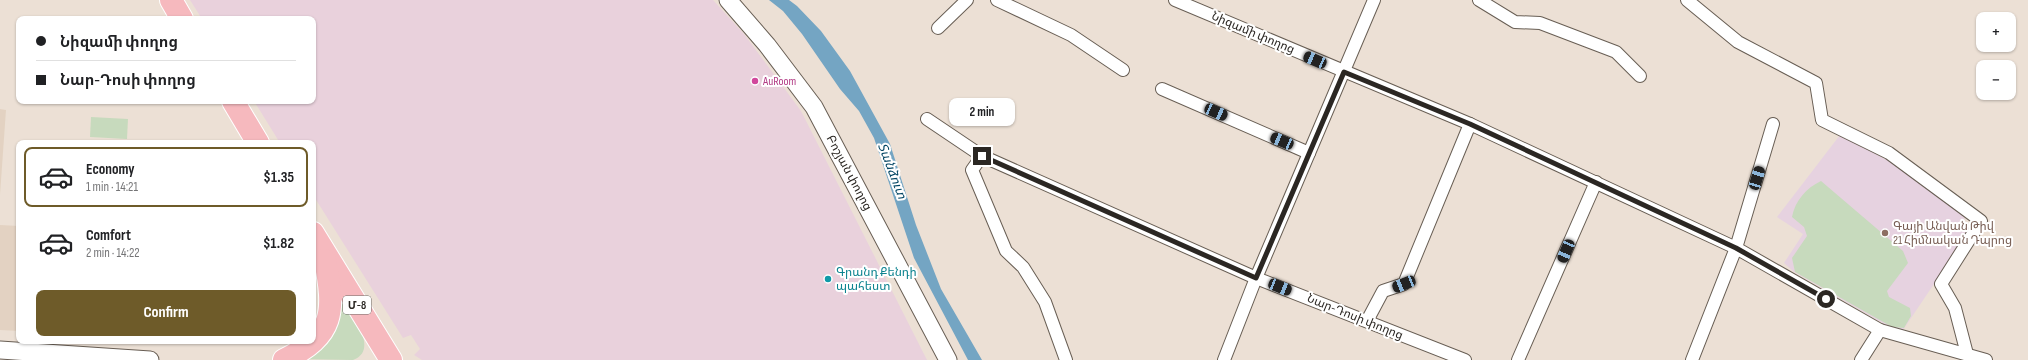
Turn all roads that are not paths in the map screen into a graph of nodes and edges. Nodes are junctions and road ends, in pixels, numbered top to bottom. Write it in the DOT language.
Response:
graph roads {
  1 [pos="171,0"];
  2 [pos="728,0"];
  3 [pos="967,0"];
  4 [pos="998,0"];
  5 [pos="1175,0"];
  6 [pos="1374,0"];
  7 [pos="1479,0"];
  8 [pos="1687,0"];
  9 [pos="180,16"];
  10 [pos="938,28"];
  11 [pos="1123,70"];
  12 [pos="1344,72"];
  13 [pos="1640,76"];
  14 [pos="1162,89"];
  15 [pos="235,104"];
  16 [pos="927,119"];
  17 [pos="1470,124"];
  18 [pos="1773,124"];
  19 [pos="256,140"];
  20 [pos="1309,153"];
  21 [pos="982,156"];
  22 [pos="1596,182"];
  23 [pos="318,242"];
  24 [pos="1736,248"];
  25 [pos="1256,278"];
  26 [pos="1367,321"];
  27 [pos="1880,330"];
  28 [pos="316,339"];
  29 [pos="311,344"];
  30 [pos="0,350"];
  31 [pos="1967,354"];
  32 [pos="150,360"];
  33 [pos="284,360"];
  34 [pos="391,360"];
  35 [pos="948,360"];
  36 [pos="1066,360"];
  37 [pos="1224,360"];
  38 [pos="1465,360"];
  39 [pos="1518,360"];
  40 [pos="1692,360"];
  41 [pos="1861,360"];
  42 [pos="1986,360"];
  1 -- 9 [label="highway"];
  2 -- 35 [label="street, Բոշյան փողոց"];
  3 -- 10 [label="street"];
  4 -- 11 [label="street"];
  5 -- 12 [label="street, Նիզամի փողոց"];
  6 -- 12 [label="street"];
  7 -- 13 [label="street"];
  8 -- 31 [label="street"];
  12 -- 17 [label="street, Նիզամի փողոց"];
  12 -- 20 [label="street"];
  14 -- 20 [label="street"];
  15 -- 19 [label="highway"];
  16 -- 21 [label="street"];
  17 -- 22 [label="street, Նիզամի փողոց"];
  17 -- 26 [label="street"];
  18 -- 24 [label="street"];
  20 -- 25 [label="street"];
  21 -- 25 [label="street, Նար-Դոսի փողոց"];
  21 -- 36 [label="street"];
  22 -- 24 [label="street, Նիզամի փողոց"];
  22 -- 39 [label="street"];
  23 -- 28 [label="highway"];
  23 -- 34 [label="highway, Մ-8"];
  24 -- 27 [label="street, Նիզամի փողոց"];
  24 -- 40 [label="street"];
  25 -- 26 [label="street, Նար-Դոսի փողոց"];
  25 -- 37 [label="street"];
  26 -- 38 [label="street, Նար-Դոսի փողոց"];
  27 -- 31 [label="street, Նիզամի փողոց"];
  27 -- 41 [label="street"];
  29 -- 33 [label="highway"];
  30 -- 32 [label="street"];
  31 -- 42 [label="street, Նիզամի փողոց"];
}
